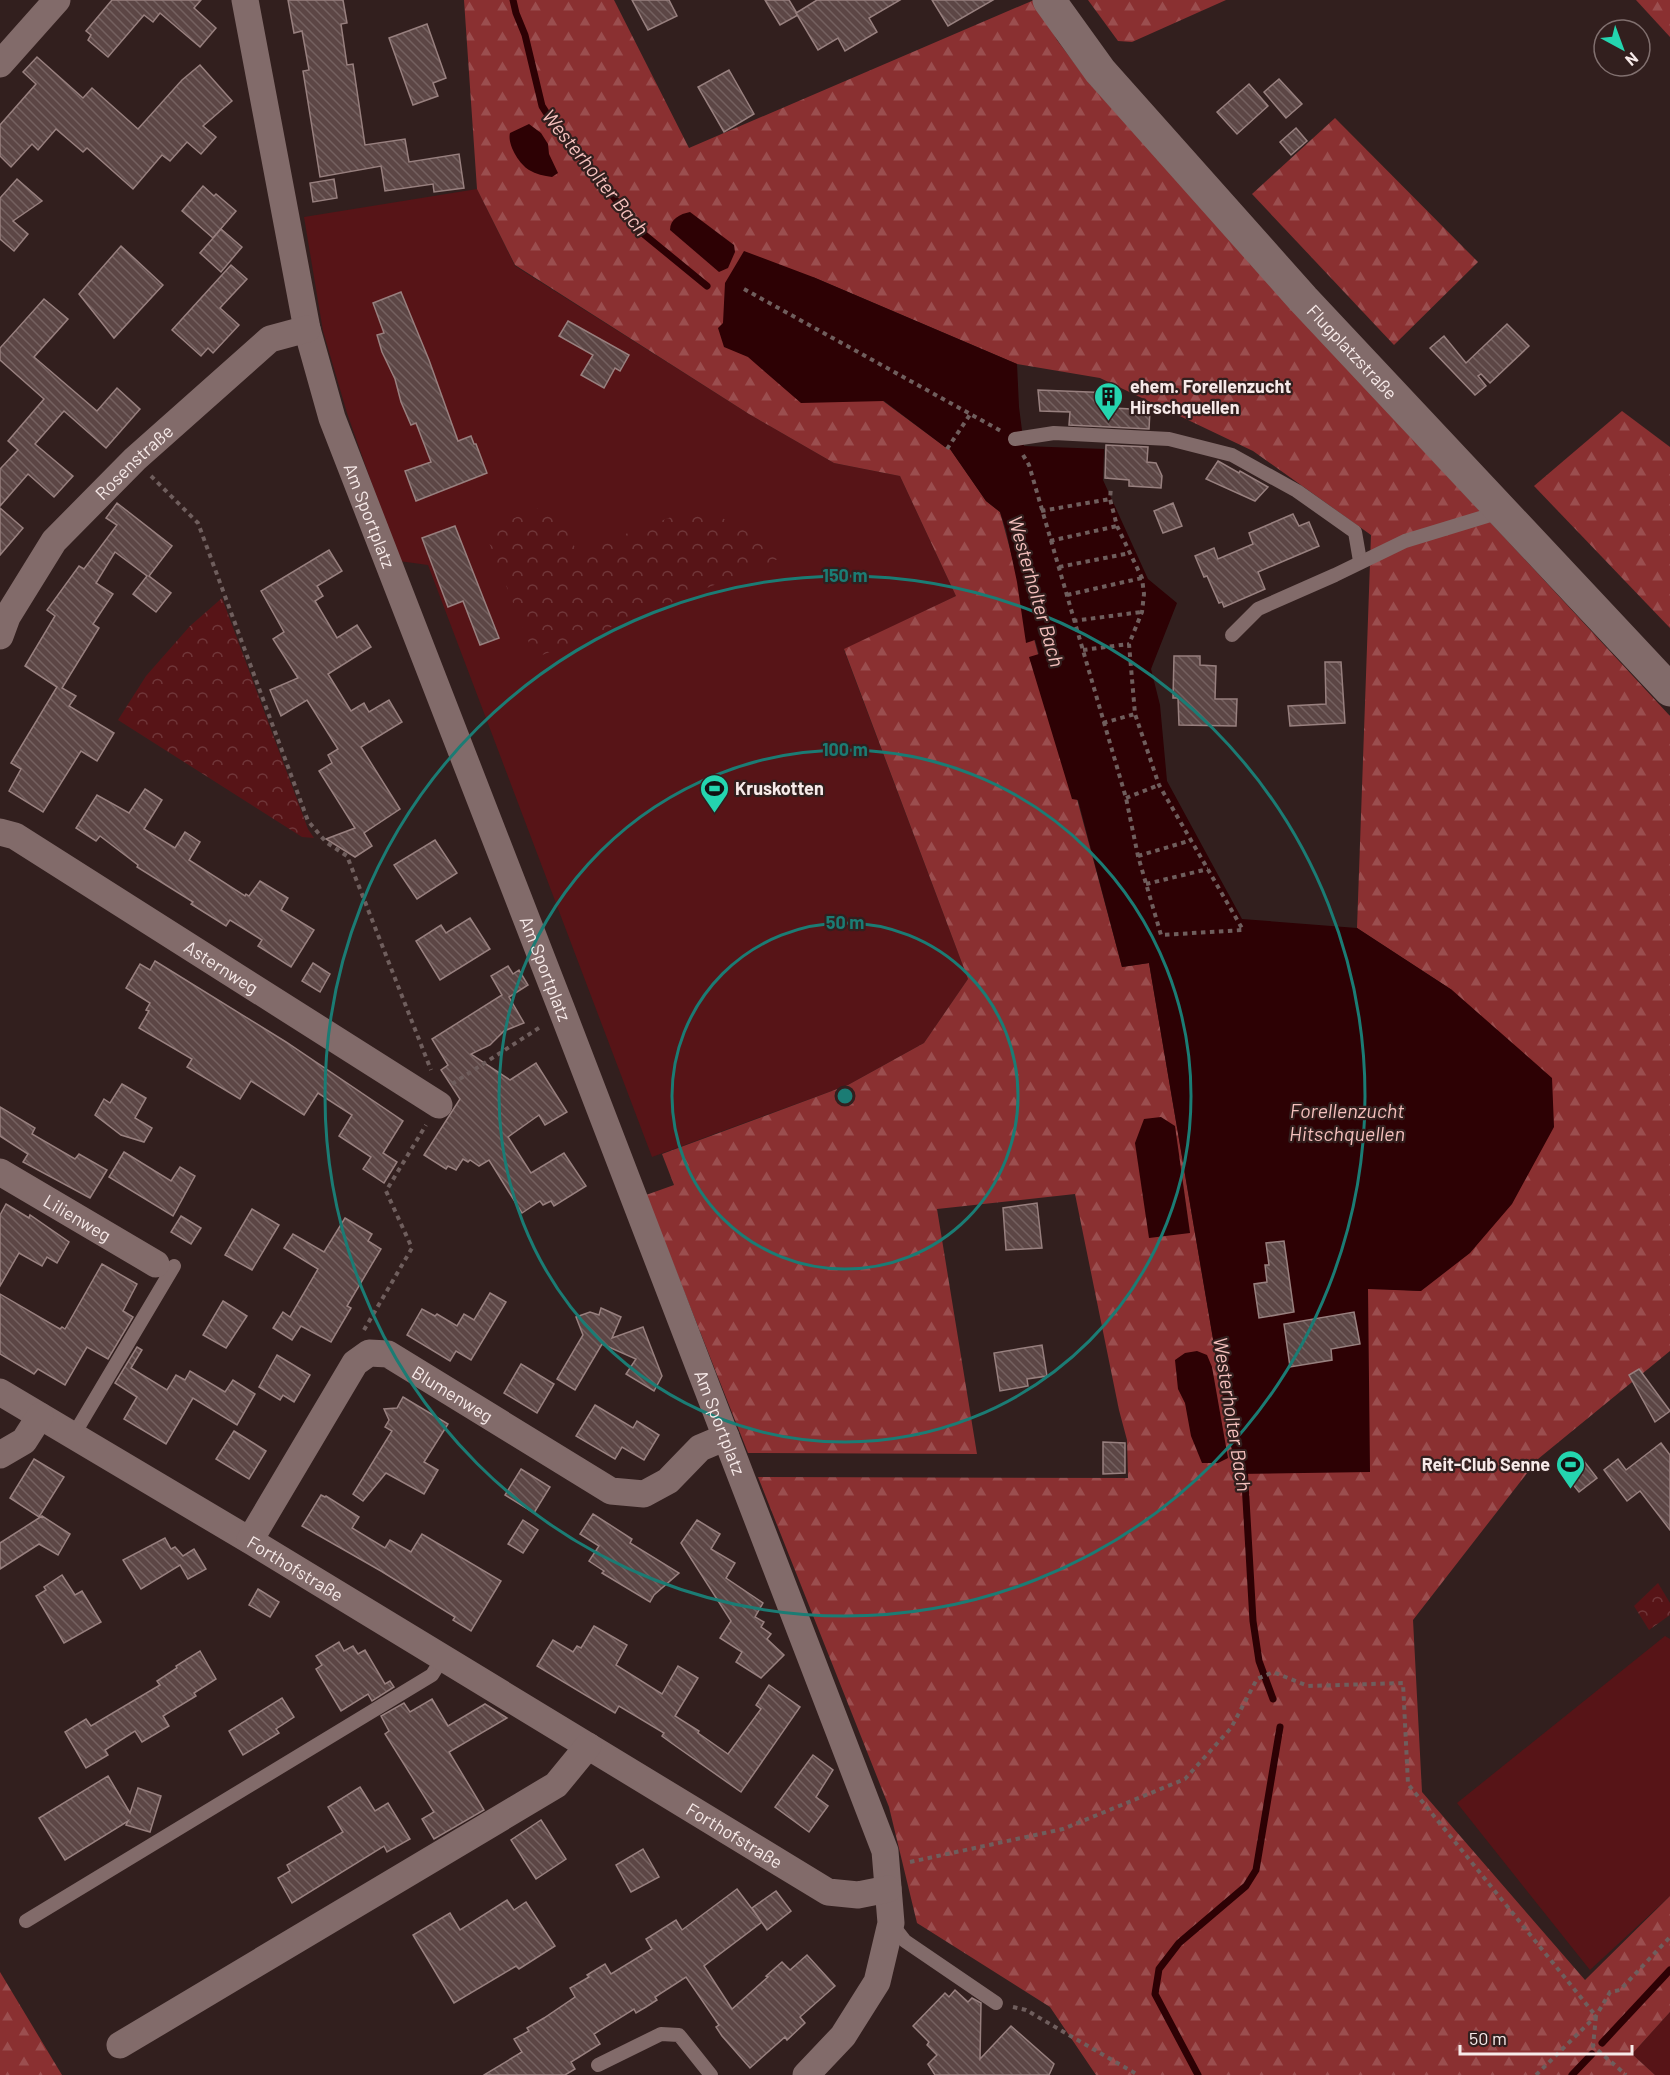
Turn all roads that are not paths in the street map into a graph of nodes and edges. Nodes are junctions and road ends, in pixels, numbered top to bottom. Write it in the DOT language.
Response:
graph roads {
  1 [pos="57,0"];
  2 [pos="245,0"];
  3 [pos="1049,0"];
  4 [pos="0,64"];
  5 [pos="307,328"];
  6 [pos="1015,439"];
  7 [pos="1502,511"];
  8 [pos="1360,561"];
  9 [pos="1232,635"];
  10 [pos="0,636"];
  11 [pos="1670,690"];
  12 [pos="0,832"];
  13 [pos="440,1098"];
  14 [pos="0,1172"];
  15 [pos="165,1265"];
  16 [pos="0,1392"];
  17 [pos="40,1416"];
  18 [pos="73,1436"];
  19 [pos="726,1437"];
  20 [pos="0,1455"];
  21 [pos="250,1540"];
  22 [pos="442,1659"];
  23 [pos="588,1746"];
  24 [pos="887,1878"];
  25 [pos="26,1922"];
  26 [pos="891,1923"];
  27 [pos="996,2003"];
  28 [pos="120,2045"];
  29 [pos="598,2065"];
  30 [pos="711,2075"];
  31 [pos="806,2075"];
  1 -- 4 [label="street"];
  2 -- 5 [label="street, Am Sportplatz"];
  3 -- 7 [label="street, Flugplatzstraße"];
  5 -- 10 [label="street, Rosenstraße"];
  5 -- 19 [label="street, Am Sportplatz"];
  6 -- 8 [label="lane"];
  7 -- 8 [label="lane"];
  7 -- 11 [label="street, Flugplatzstraße"];
  8 -- 9 [label="lane"];
  12 -- 13 [label="street, Asternweg"];
  14 -- 15 [label="street, Lilienweg"];
  15 -- 18 [label="lane"];
  16 -- 17 [label="street, Forthofstraße"];
  17 -- 18 [label="street, Forthofstraße"];
  17 -- 20 [label="street"];
  18 -- 21 [label="street, Forthofstraße"];
  19 -- 21 [label="street, Blumenweg"];
  19 -- 24 [label="street, Am Sportplatz"];
  21 -- 22 [label="street, Forthofstraße"];
  22 -- 23 [label="street, Forthofstraße"];
  22 -- 25 [label="lane"];
  23 -- 24 [label="street, Forthofstraße"];
  23 -- 28 [label="street"];
  24 -- 26 [label="street, Am Sportplatz"];
  26 -- 27 [label="lane"];
  26 -- 31 [label="street, Am Sportplatz"];
  29 -- 30 [label="lane"];
}
